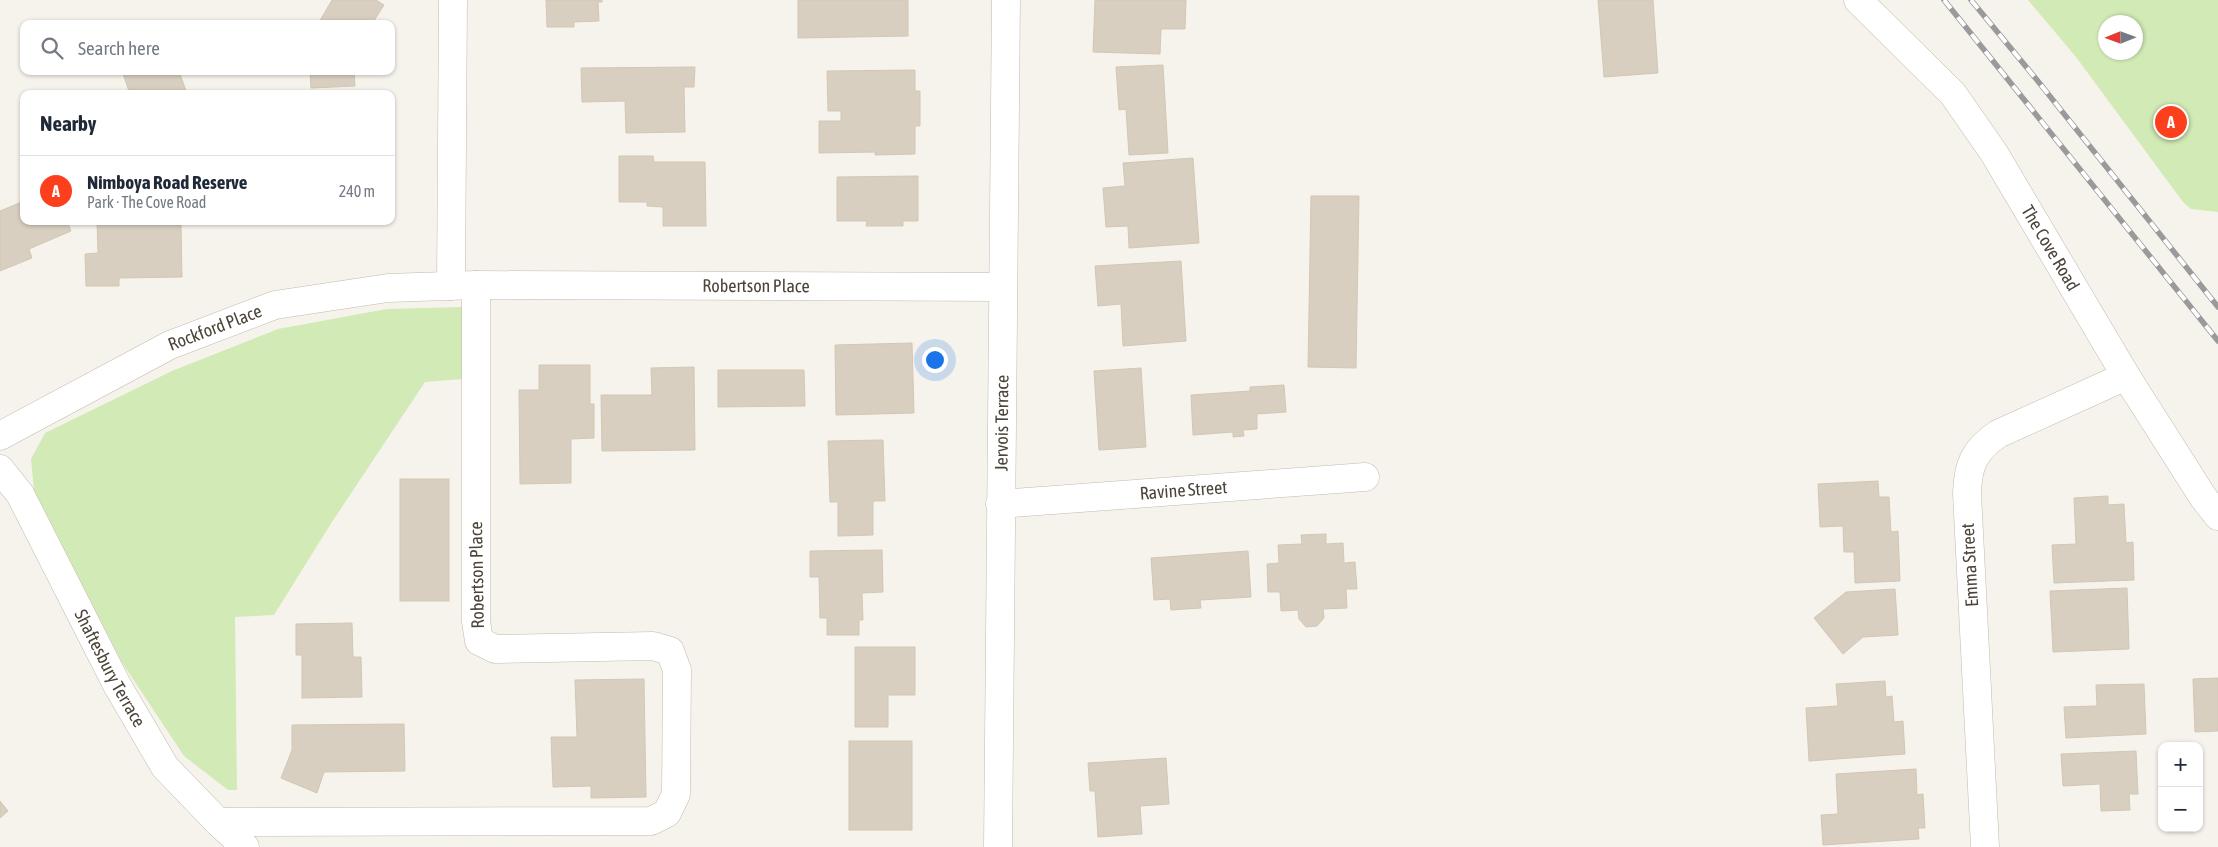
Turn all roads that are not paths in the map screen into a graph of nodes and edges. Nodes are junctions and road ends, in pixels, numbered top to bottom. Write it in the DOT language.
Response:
graph roads {
  1 [pos="453,0"];
  2 [pos="1006,0"];
  3 [pos="1858,0"];
  4 [pos="463,286"];
  5 [pos="1003,288"];
  6 [pos="2126,376"];
  7 [pos="0,436"];
  8 [pos="0,469"];
  9 [pos="1365,477"];
  10 [pos="1000,504"];
  11 [pos="2218,516"];
  12 [pos="218,822"];
  13 [pos="997,845"];
  14 [pos="245,847"];
  15 [pos="1985,847"];
  1 -- 4 [label="street"];
  2 -- 5 [label="street, Jervois Terrace"];
  3 -- 6 [label="street, The Cove Road"];
  4 -- 5 [label="street, Robertson Place"];
  4 -- 7 [label="street, Rockford Place"];
  4 -- 12 [label="street, Robertson Place"];
  5 -- 10 [label="street, Jervois Terrace"];
  6 -- 11 [label="street, The Cove Road"];
  6 -- 15 [label="street, Emma Street"];
  8 -- 12 [label="street, Shaftesbury Terrace"];
  9 -- 10 [label="street, Ravine Street"];
  10 -- 13 [label="street, Jervois Terrace"];
  12 -- 14 [label="street, Shaftesbury Terrace"];
}
